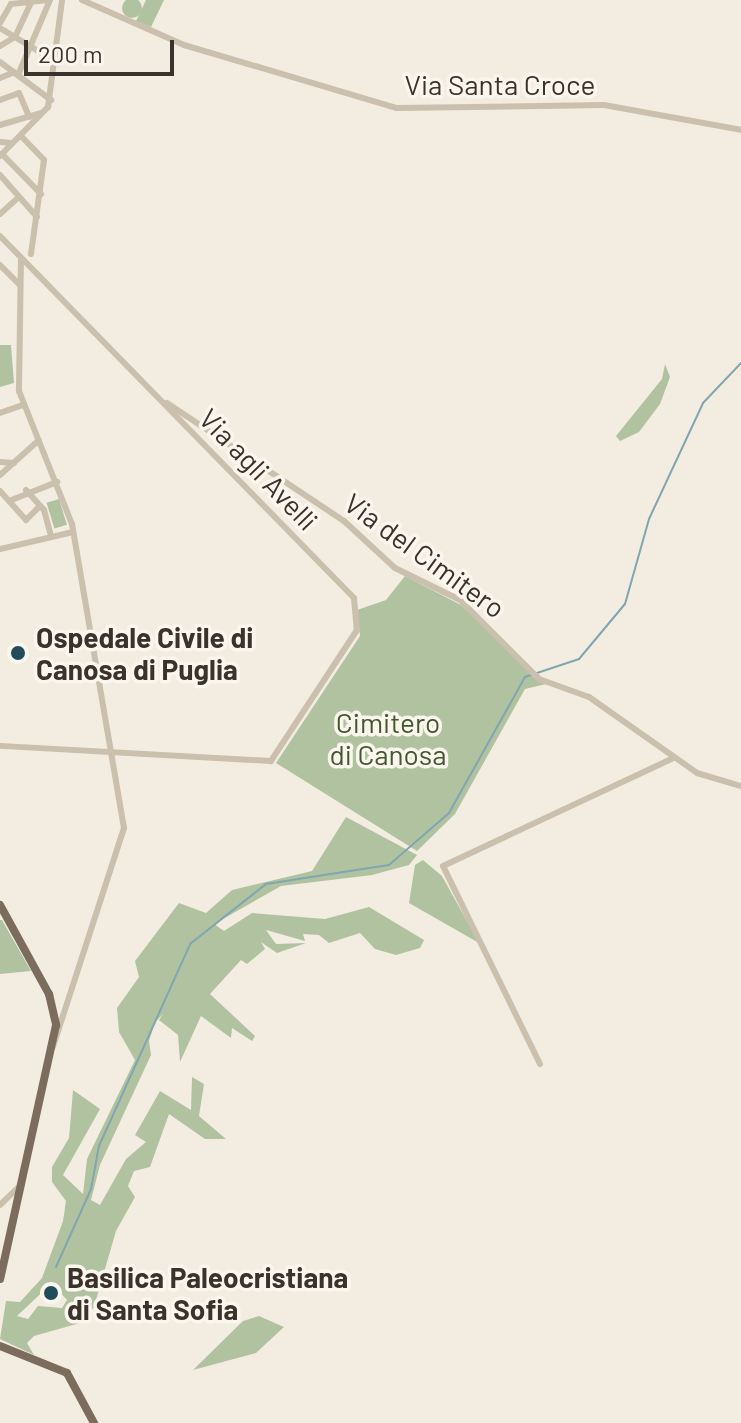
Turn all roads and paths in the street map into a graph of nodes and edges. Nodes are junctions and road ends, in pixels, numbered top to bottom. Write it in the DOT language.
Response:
graph roads {
  1 [pos="49,0"];
  2 [pos="62,0"];
  3 [pos="82,0"];
  4 [pos="31,2"];
  5 [pos="11,4"];
  6 [pos="0,6"];
  7 [pos="0,25"];
  8 [pos="15,37"];
  9 [pos="0,46"];
  10 [pos="30,47"];
  11 [pos="0,62"];
  12 [pos="58,63"];
  13 [pos="16,74"];
  14 [pos="0,78"];
  15 [pos="0,100"];
  16 [pos="51,100"];
  17 [pos="44,112"];
  18 [pos="29,117"];
  19 [pos="0,125"];
  20 [pos="741,130"];
  21 [pos="21,136"];
  22 [pos="0,142"];
  23 [pos="12,143"];
  24 [pos="1,155"];
  25 [pos="0,175"];
  26 [pos="41,194"];
  27 [pos="19,197"];
  28 [pos="0,214"];
  29 [pos="38,218"];
  30 [pos="0,236"];
  31 [pos="31,254"];
  32 [pos="21,258"];
  33 [pos="0,265"];
  34 [pos="20,285"];
  35 [pos="163,402"];
  36 [pos="23,405"];
  37 [pos="0,413"];
  38 [pos="39,440"];
  39 [pos="0,462"];
  40 [pos="14,463"];
  41 [pos="0,475"];
  42 [pos="57,482"];
  43 [pos="26,490"];
  44 [pos="0,491"];
  45 [pos="9,501"];
  46 [pos="40,506"];
  47 [pos="73,532"];
  48 [pos="51,536"];
  49 [pos="0,549"];
  50 [pos="0,746"];
  51 [pos="111,752"];
  52 [pos="674,758"];
  53 [pos="741,786"];
  54 [pos="0,905"];
  55 [pos="53,1048"];
  56 [pos="540,1064"];
  57 [pos="22,1184"];
  58 [pos="0,1205"];
  59 [pos="0,1279"];
  60 [pos="3,1350"];
  61 [pos="94,1423"];
  1 -- 4 [label="street"];
  1 -- 10 [label="street"];
  2 -- 12 [label="street"];
  3 -- 20 [label="street, Via Santa Croce"];
  4 -- 5 [label="street"];
  4 -- 8 [label="street"];
  5 -- 6 [label="street"];
  5 -- 7 [label="street"];
  7 -- 8 [label="street"];
  8 -- 9 [label="street"];
  8 -- 10 [label="street"];
  10 -- 12 [label="street"];
  10 -- 13 [label="street"];
  11 -- 13 [label="street"];
  12 -- 16 [label="street"];
  13 -- 14 [label="street"];
  13 -- 16 [label="street"];
  15 -- 18 [label="street"];
  16 -- 17 [label="street"];
  17 -- 18 [label="street"];
  17 -- 21 [label="street"];
  18 -- 19 [label="street"];
  21 -- 23 [label="street"];
  21 -- 26 [label="street"];
  22 -- 23 [label="street"];
  23 -- 24 [label="street"];
  24 -- 26 [label="street"];
  25 -- 27 [label="street"];
  26 -- 29 [label="street"];
  27 -- 28 [label="street"];
  27 -- 29 [label="street"];
  29 -- 31 [label="street"];
  30 -- 32 [label="street, Via agli Avelli"];
  32 -- 34 [label="street"];
  32 -- 35 [label="street, Via agli Avelli"];
  33 -- 34 [label="street"];
  34 -- 36 [label="street"];
  35 -- 51 [label="street, Via agli Avelli"];
  35 -- 52 [label="street, Via del Cimitero"];
  36 -- 37 [label="street"];
  36 -- 38 [label="street"];
  38 -- 40 [label="street"];
  38 -- 42 [label="street"];
  39 -- 40 [label="street"];
  40 -- 41 [label="street"];
  42 -- 43 [label="street"];
  42 -- 47 [label="street"];
  43 -- 45 [label="street"];
  43 -- 46 [label="street"];
  44 -- 45 [label="street"];
  45 -- 46 [label="street"];
  46 -- 48 [label="street"];
  47 -- 48 [label="street"];
  47 -- 51 [label="street"];
  48 -- 49 [label="street"];
  50 -- 51 [label="street"];
  51 -- 55 [label="street"];
  52 -- 53 [label="street, Via del Cimitero"];
  52 -- 56 [label="street"];
  54 -- 55 [label="main road"];
  55 -- 57 [label="main road"];
  57 -- 58 [label="street"];
  57 -- 59 [label="main road"];
  60 -- 61 [label="main road"];
}
